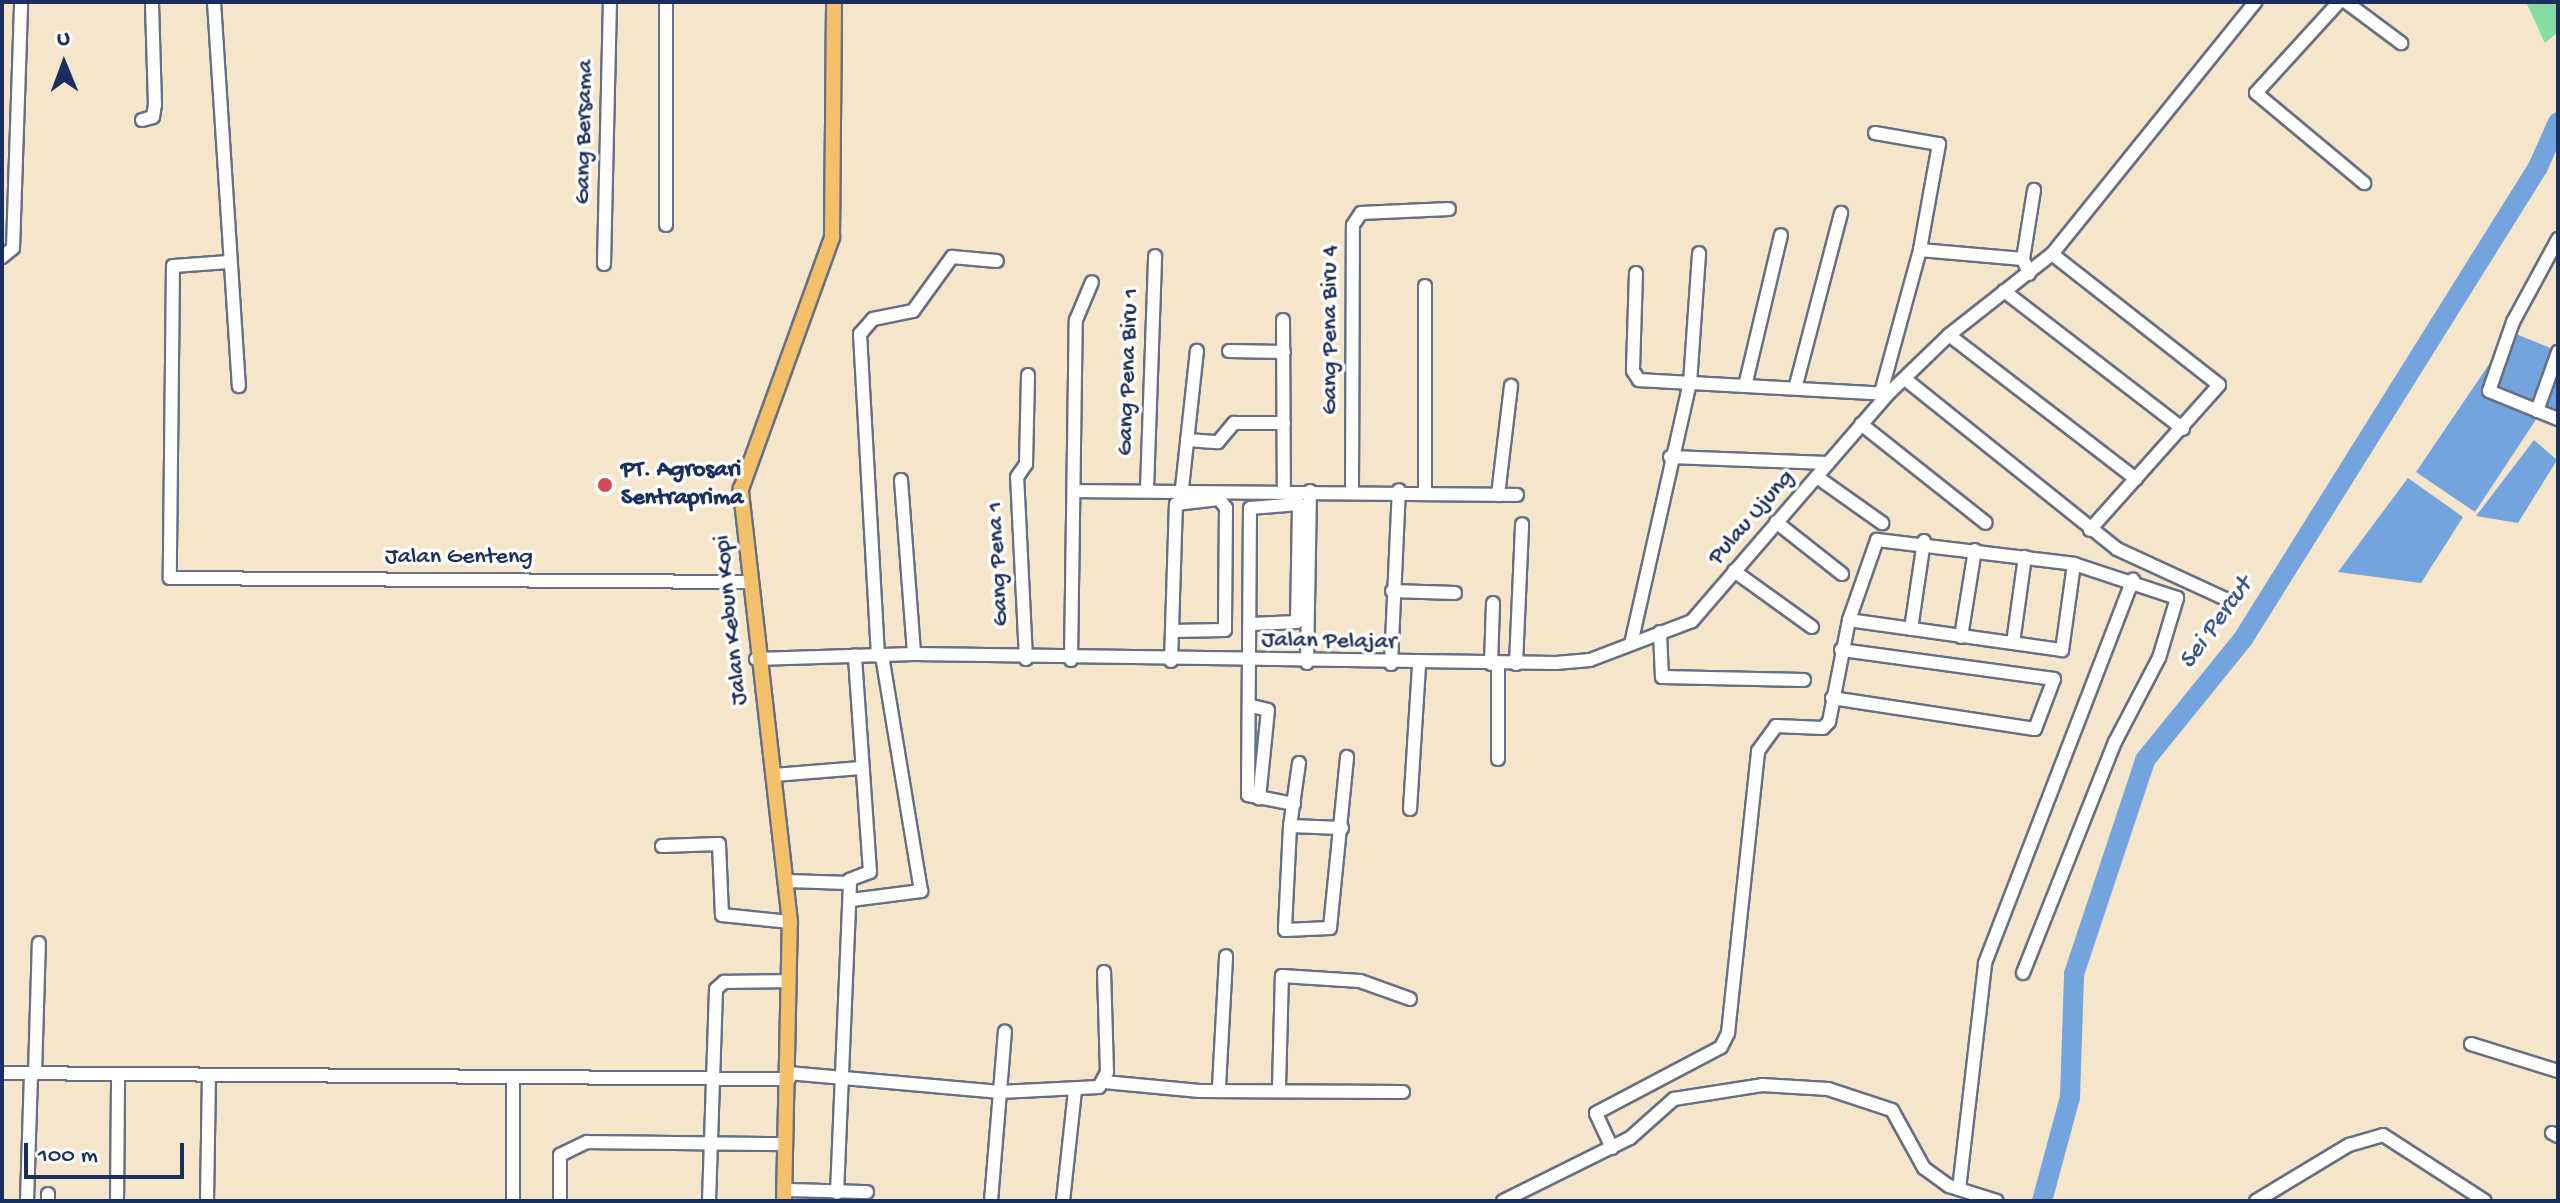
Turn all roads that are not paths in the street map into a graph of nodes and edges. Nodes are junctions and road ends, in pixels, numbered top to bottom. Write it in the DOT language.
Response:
graph roads {
  1 [pos="21,2"];
  2 [pos="152,2"];
  3 [pos="214,2"];
  4 [pos="610,2"];
  5 [pos="666,2"];
  6 [pos="834,2"];
  7 [pos="2253,2"];
  8 [pos="2339,2"];
  9 [pos="2346,2"];
  10 [pos="2401,43"];
  11 [pos="142,120"];
  12 [pos="1875,133"];
  13 [pos="2,143"];
  14 [pos="16,144"];
  15 [pos="2364,183"];
  16 [pos="2034,190"];
  17 [pos="1449,209"];
  18 [pos="1841,213"];
  19 [pos="666,225"];
  20 [pos="1781,235"];
  21 [pos="2558,239"];
  22 [pos="1920,250"];
  23 [pos="1699,253"];
  24 [pos="2052,254"];
  25 [pos="1155,256"];
  26 [pos="2,257"];
  27 [pos="2023,259"];
  28 [pos="997,261"];
  29 [pos="229,262"];
  30 [pos="604,264"];
  31 [pos="1636,273"];
  32 [pos="2029,274"];
  33 [pos="1092,282"];
  34 [pos="1425,286"];
  35 [pos="2004,291"];
  36 [pos="1283,320"];
  37 [pos="1949,335"];
  38 [pos="1197,351"];
  39 [pos="1229,351"];
  40 [pos="1284,352"];
  41 [pos="2558,352"];
  42 [pos="1028,375"];
  43 [pos="1905,379"];
  44 [pos="1690,383"];
  45 [pos="1796,385"];
  46 [pos="239,386"];
  47 [pos="1511,386"];
  48 [pos="1745,386"];
  49 [pos="1885,392"];
  50 [pos="2537,411"];
  51 [pos="2558,419"];
  52 [pos="1284,423"];
  53 [pos="1861,424"];
  54 [pos="2183,429"];
  55 [pos="1187,440"];
  56 [pos="1670,457"];
  57 [pos="1828,463"];
  58 [pos="1817,477"];
  59 [pos="2136,479"];
  60 [pos="901,480"];
  61 [pos="1182,488"];
  62 [pos="1147,489"];
  63 [pos="1352,490"];
  64 [pos="1399,490"];
  65 [pos="1074,491"];
  66 [pos="1284,491"];
  67 [pos="1310,491"];
  68 [pos="1425,491"];
  69 [pos="1498,495"];
  70 [pos="1517,495"];
  71 [pos="1776,522"];
  72 [pos="1882,523"];
  73 [pos="1986,523"];
  74 [pos="1522,524"];
  75 [pos="2090,530"];
  76 [pos="1924,541"];
  77 [pos="1975,550"];
  78 [pos="2025,557"];
  79 [pos="2074,564"];
  80 [pos="1734,571"];
  81 [pos="1842,574"];
  82 [pos="2133,580"];
  83 [pos="748,582"];
  84 [pos="1392,591"];
  85 [pos="1455,593"];
  86 [pos="2232,602"];
  87 [pos="1493,603"];
  88 [pos="1849,620"];
  89 [pos="1251,624"];
  90 [pos="1812,627"];
  91 [pos="1911,629"];
  92 [pos="1172,631"];
  93 [pos="1660,632"];
  94 [pos="1961,637"];
  95 [pos="2013,643"];
  96 [pos="1631,644"];
  97 [pos="1841,650"];
  98 [pos="914,654"];
  99 [pos="855,656"];
  100 [pos="880,656"];
  101 [pos="756,659"];
  102 [pos="1026,659"];
  103 [pos="1071,660"];
  104 [pos="1171,661"];
  105 [pos="1251,663"];
  106 [pos="1307,663"];
  107 [pos="1391,664"];
  108 [pos="1494,664"];
  109 [pos="1516,664"];
  110 [pos="1419,666"];
  111 [pos="1804,680"];
  112 [pos="1832,698"];
  113 [pos="1347,757"];
  114 [pos="1498,759"];
  115 [pos="1299,763"];
  116 [pos="861,768"];
  117 [pos="774,775"];
  118 [pos="1294,804"];
  119 [pos="1410,809"];
  120 [pos="1290,826"];
  121 [pos="1342,828"];
  122 [pos="662,846"];
  123 [pos="849,880"];
  124 [pos="786,881"];
  125 [pos="851,900"];
  126 [pos="790,922"];
  127 [pos="39,943"];
  128 [pos="1226,956"];
  129 [pos="1104,972"];
  130 [pos="2023,973"];
  131 [pos="789,981"];
  132 [pos="1410,999"];
  133 [pos="1005,1032"];
  134 [pos="2471,1044"];
  135 [pos="2558,1071"];
  136 [pos="2,1073"];
  137 [pos="845,1073"];
  138 [pos="33,1074"];
  139 [pos="118,1075"];
  140 [pos="209,1076"];
  141 [pos="788,1076"];
  142 [pos="513,1080"];
  143 [pos="717,1082"];
  144 [pos="1104,1082"];
  145 [pos="1219,1087"];
  146 [pos="1279,1087"];
  147 [pos="1075,1090"];
  148 [pos="1000,1092"];
  149 [pos="1403,1092"];
  150 [pos="716,1142"];
  151 [pos="784,1144"];
  152 [pos="1612,1148"];
  153 [pos="1959,1189"];
  154 [pos="867,1192"];
  155 [pos="837,1193"];
  156 [pos="784,1196"];
  157 [pos="27,1201"];
  158 [pos="117,1201"];
  159 [pos="207,1201"];
  160 [pos="513,1201"];
  161 [pos="560,1201"];
  162 [pos="709,1201"];
  163 [pos="991,1201"];
  164 [pos="1063,1201"];
  165 [pos="1503,1201"];
  166 [pos="1997,1201"];
  167 [pos="2256,1201"];
  168 [pos="2485,1201"];
  1 -- 14 [label="street"];
  2 -- 11 [label="street"];
  3 -- 29 [label="street"];
  4 -- 30 [label="street, Gang Bersama"];
  5 -- 19 [label="street"];
  6 -- 83 [label="main road, Jalan Kebun Kopi"];
  7 -- 24 [label="street, Pulau Ujung"];
  8 -- 15 [label="street"];
  9 -- 10 [label="street"];
  12 -- 22 [label="street"];
  13 -- 14 [label="street"];
  14 -- 26 [label="street"];
  16 -- 27 [label="street"];
  17 -- 63 [label="street, Gang Pena Biru 4"];
  18 -- 45 [label="street"];
  20 -- 48 [label="street"];
  21 -- 50 [label="street"];
  22 -- 27 [label="street"];
  22 -- 49 [label="street"];
  23 -- 44 [label="street"];
  24 -- 32 [label="street, Pulau Ujung"];
  24 -- 54 [label="street"];
  25 -- 62 [label="street, Gang Pena Biru 1"];
  27 -- 32 [label="street"];
  28 -- 100 [label="street"];
  29 -- 46 [label="street"];
  29 -- 83 [label="street, Jalan Genteng"];
  31 -- 44 [label="street"];
  32 -- 35 [label="street, Pulau Ujung"];
  33 -- 65 [label="street"];
  34 -- 68 [label="street"];
  35 -- 37 [label="street, Pulau Ujung"];
  35 -- 54 [label="street"];
  36 -- 40 [label="street"];
  37 -- 43 [label="street, Pulau Ujung"];
  37 -- 59 [label="street"];
  38 -- 55 [label="street"];
  39 -- 40 [label="street"];
  40 -- 52 [label="street"];
  41 -- 50 [label="street"];
  42 -- 102 [label="street, Gang Pena 1"];
  43 -- 49 [label="street, Pulau Ujung"];
  43 -- 75 [label="street"];
  44 -- 48 [label="street"];
  44 -- 56 [label="street"];
  45 -- 48 [label="street"];
  45 -- 49 [label="street"];
  47 -- 69 [label="street"];
  49 -- 53 [label="street, Pulau Ujung"];
  50 -- 51 [label="street"];
  52 -- 55 [label="street"];
  52 -- 66 [label="street"];
  53 -- 57 [label="street, Pulau Ujung"];
  53 -- 73 [label="street"];
  54 -- 59 [label="street"];
  55 -- 61 [label="street"];
  56 -- 57 [label="street"];
  56 -- 96 [label="street"];
  57 -- 58 [label="street, Pulau Ujung"];
  58 -- 71 [label="street, Pulau Ujung"];
  58 -- 72 [label="street"];
  59 -- 75 [label="street"];
  60 -- 98 [label="street"];
  61 -- 62 [label="street"];
  61 -- 66 [label="street"];
  62 -- 65 [label="street"];
  63 -- 64 [label="street"];
  63 -- 67 [label="street"];
  64 -- 68 [label="street"];
  64 -- 84 [label="street"];
  65 -- 103 [label="street"];
  66 -- 67 [label="street"];
  67 -- 106 [label="street"];
  68 -- 69 [label="street"];
  69 -- 70 [label="street"];
  71 -- 80 [label="street, Pulau Ujung"];
  71 -- 81 [label="street"];
  74 -- 109 [label="street"];
  75 -- 86 [label="street"];
  76 -- 77 [label="street"];
  76 -- 88 [label="street"];
  76 -- 91 [label="street"];
  77 -- 78 [label="street"];
  77 -- 94 [label="street"];
  78 -- 79 [label="street"];
  78 -- 95 [label="street"];
  79 -- 82 [label="street"];
  79 -- 95 [label="street"];
  80 -- 90 [label="street"];
  80 -- 93 [label="street, Pulau Ujung"];
  82 -- 130 [label="street"];
  82 -- 153 [label="street"];
  83 -- 101 [label="main road, Jalan Kebun Kopi"];
  84 -- 85 [label="street"];
  84 -- 107 [label="street"];
  87 -- 108 [label="street"];
  88 -- 91 [label="street"];
  88 -- 97 [label="street"];
  89 -- 89 [label="street"];
  89 -- 105 [label="street"];
  91 -- 94 [label="street"];
  92 -- 92 [label="street"];
  92 -- 104 [label="street"];
  93 -- 96 [label="street, Pulau Ujung"];
  93 -- 111 [label="street"];
  94 -- 95 [label="street"];
  96 -- 109 [label="street, Jalan Pelajar"];
  97 -- 112 [label="street"];
  97 -- 112 [label="street"];
  98 -- 100 [label="street, Jalan Pelajar"];
  98 -- 102 [label="street, Jalan Pelajar"];
  99 -- 100 [label="street, Jalan Pelajar"];
  99 -- 101 [label="street, Jalan Pelajar"];
  99 -- 116 [label="street"];
  100 -- 125 [label="street"];
  101 -- 117 [label="main road, Jalan Kebun Kopi"];
  102 -- 103 [label="street, Jalan Pelajar"];
  103 -- 104 [label="street, Jalan Pelajar"];
  104 -- 105 [label="street, Jalan Pelajar"];
  105 -- 106 [label="street, Jalan Pelajar"];
  105 -- 118 [label="street"];
  106 -- 107 [label="street, Jalan Pelajar"];
  107 -- 110 [label="street, Jalan Pelajar"];
  108 -- 109 [label="street, Jalan Pelajar"];
  108 -- 110 [label="street, Jalan Pelajar"];
  108 -- 114 [label="street"];
  110 -- 119 [label="street"];
  112 -- 152 [label="street"];
  113 -- 121 [label="street"];
  115 -- 118 [label="street"];
  116 -- 117 [label="street"];
  116 -- 123 [label="street"];
  117 -- 124 [label="main road, Jalan Kebun Kopi"];
  118 -- 120 [label="street"];
  120 -- 121 [label="street"];
  120 -- 121 [label="street"];
  122 -- 126 [label="street"];
  123 -- 124 [label="street"];
  123 -- 125 [label="street"];
  124 -- 126 [label="main road, Jalan Kebun Kopi"];
  125 -- 137 [label="street"];
  126 -- 131 [label="main road, Jalan Kebun Kopi"];
  127 -- 138 [label="street"];
  128 -- 145 [label="street"];
  129 -- 144 [label="street"];
  131 -- 141 [label="main road, Jalan Kebun Kopi"];
  131 -- 143 [label="street"];
  132 -- 146 [label="street"];
  133 -- 148 [label="street"];
  134 -- 135 [label="street"];
  136 -- 138 [label="street"];
  137 -- 141 [label="street"];
  137 -- 148 [label="street"];
  137 -- 155 [label="street"];
  138 -- 139 [label="street"];
  138 -- 157 [label="street"];
  139 -- 140 [label="street"];
  139 -- 158 [label="street"];
  140 -- 142 [label="street"];
  140 -- 159 [label="street"];
  141 -- 143 [label="street"];
  141 -- 151 [label="main road, Jalan Kebun Kopi"];
  142 -- 143 [label="street"];
  142 -- 160 [label="street"];
  143 -- 150 [label="street"];
  144 -- 145 [label="street"];
  144 -- 147 [label="street"];
  145 -- 146 [label="street"];
  146 -- 149 [label="street"];
  147 -- 148 [label="street"];
  147 -- 164 [label="street"];
  148 -- 163 [label="street"];
  150 -- 151 [label="street"];
  150 -- 161 [label="street"];
  150 -- 162 [label="street"];
  151 -- 156 [label="main road, Jalan Kebun Kopi"];
  152 -- 153 [label="street"];
  152 -- 165 [label="street"];
  153 -- 166 [label="street"];
  154 -- 155 [label="street"];
  155 -- 156 [label="street"];
  167 -- 168 [label="street"];
}
